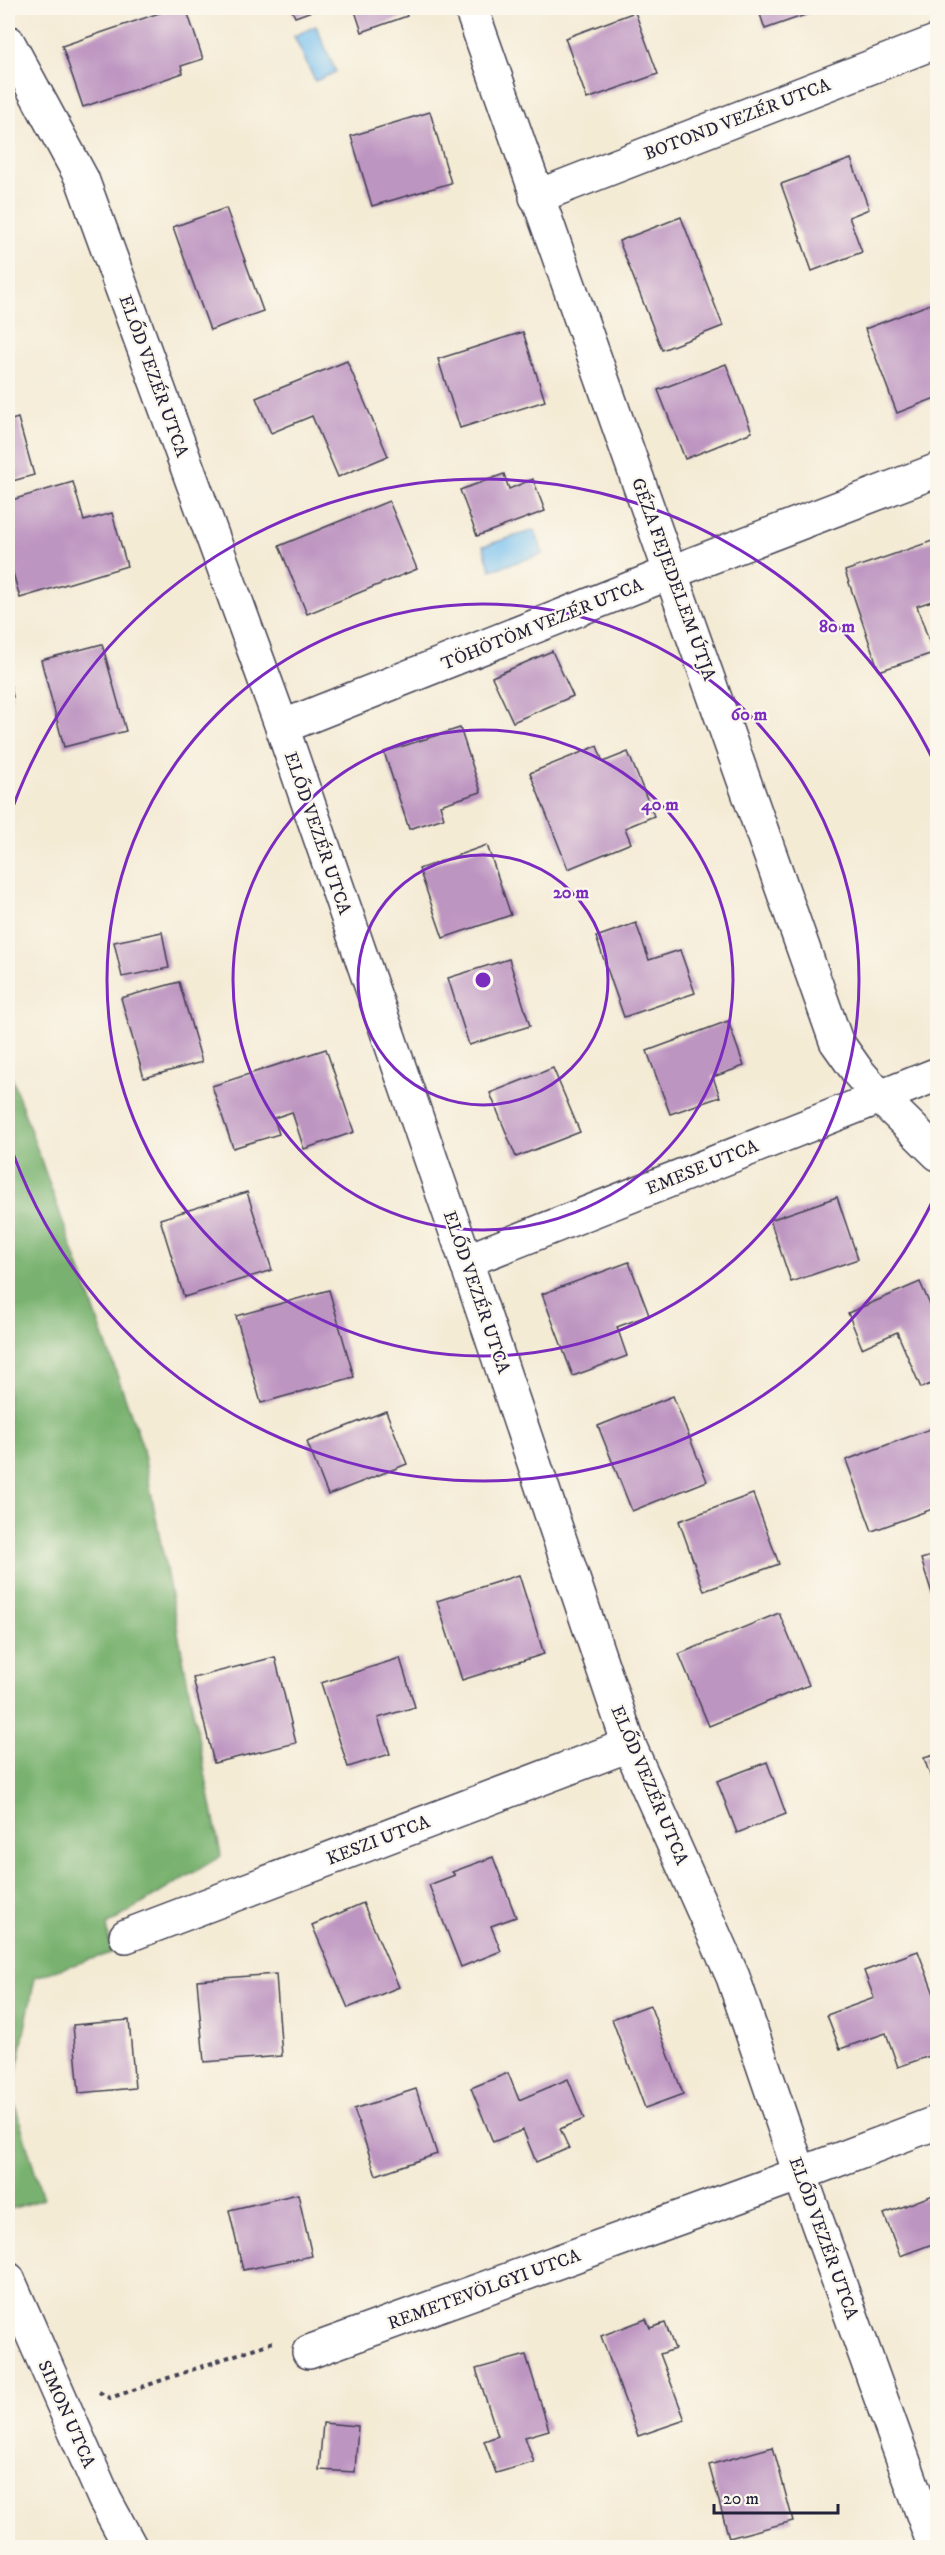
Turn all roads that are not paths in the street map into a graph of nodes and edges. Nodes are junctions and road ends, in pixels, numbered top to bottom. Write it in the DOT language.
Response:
graph roads {
  1 [pos="471,8"];
  2 [pos="938,41"];
  3 [pos="8,42"];
  4 [pos="536,197"];
  5 [pos="938,470"];
  6 [pos="672,572"];
  7 [pos="282,727"];
  8 [pos="938,1074"];
  9 [pos="880,1097"];
  10 [pos="938,1154"];
  11 [pos="466,1261"];
  12 [pos="629,1745"];
  13 [pos="126,1936"];
  14 [pos="938,2122"];
  15 [pos="800,2174"];
  16 [pos="8,2279"];
  17 [pos="309,2352"];
  18 [pos="131,2547"];
  19 [pos="935,2547"];
  1 -- 4 [label="street, GÉZA FEJEDELEM ÚTJA"];
  2 -- 4 [label="street, BOTOND VEZÉR UTCA"];
  3 -- 7 [label="street, ELŐD VEZÉR UTCA"];
  4 -- 6 [label="street, GÉZA FEJEDELEM ÚTJA"];
  5 -- 6 [label="street, TÖHÖTÖM VEZÉR UTCA"];
  6 -- 7 [label="street, TÖHÖTÖM VEZÉR UTCA"];
  6 -- 9 [label="street, GÉZA FEJEDELEM ÚTJA"];
  7 -- 11 [label="street, ELŐD VEZÉR UTCA"];
  8 -- 9 [label="street, EMESE UTCA"];
  9 -- 10 [label="street, GÉZA FEJEDELEM ÚTJA"];
  9 -- 11 [label="street, EMESE UTCA"];
  11 -- 12 [label="street, ELŐD VEZÉR UTCA"];
  12 -- 13 [label="street, KESZI UTCA"];
  12 -- 15 [label="street, ELŐD VEZÉR UTCA"];
  14 -- 15 [label="street, REMETEVÖLGYI UTCA"];
  15 -- 17 [label="street, REMETEVÖLGYI UTCA"];
  15 -- 19 [label="street, ELŐD VEZÉR UTCA"];
  16 -- 18 [label="street, SIMON UTCA"];
}
